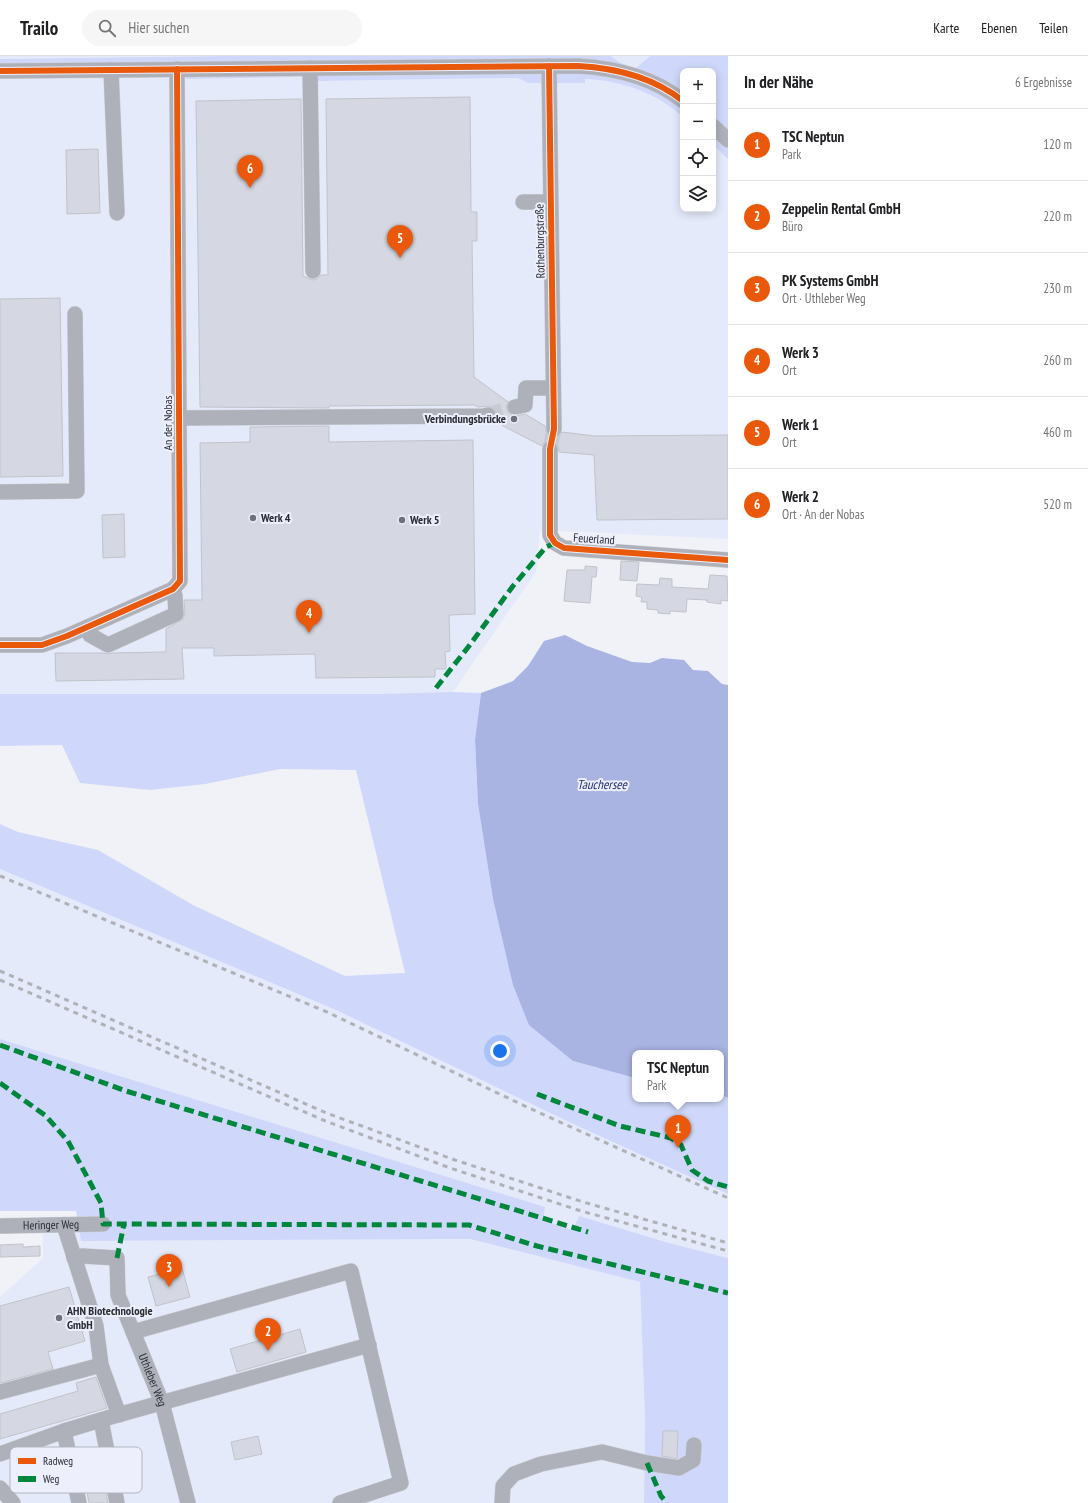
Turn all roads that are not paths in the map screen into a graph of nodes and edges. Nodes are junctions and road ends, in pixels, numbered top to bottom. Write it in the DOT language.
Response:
graph roads {
  1 [pos="478,61"];
  2 [pos="598,62"];
  3 [pos="109,65"];
  4 [pos="549,66"];
  5 [pos="310,68"];
  6 [pos="177,69"];
  7 [pos="0,71"];
  8 [pos="680,99"];
  9 [pos="716,129"];
  10 [pos="728,140"];
  11 [pos="523,202"];
  12 [pos="550,202"];
  13 [pos="117,213"];
  14 [pos="313,270"];
  15 [pos="75,314"];
  16 [pos="553,388"];
  17 [pos="515,407"];
  18 [pos="488,415"];
  19 [pos="179,418"];
  20 [pos="554,422"];
  21 [pos="550,449"];
  22 [pos="0,492"];
  23 [pos="728,560"];
  24 [pos="173,589"];
  25 [pos="90,635"];
  26 [pos="0,645"];
  27 [pos="103,1224"];
  28 [pos="64,1225"];
  29 [pos="0,1226"];
  30 [pos="74,1258"];
  31 [pos="133,1332"];
  32 [pos="369,1345"];
  33 [pos="101,1364"];
  34 [pos="0,1392"];
  35 [pos="162,1403"];
  36 [pos="119,1415"];
  37 [pos="101,1420"];
  38 [pos="64,1431"];
  39 [pos="694,1445"];
  40 [pos="19,1447"];
  41 [pos="67,1447"];
  42 [pos="106,1447"];
  43 [pos="10,1450"];
  44 [pos="0,1454"];
  45 [pos="0,1488"];
  46 [pos="77,1493"];
  47 [pos="115,1493"];
  48 [pos="13,1503"];
  49 [pos="79,1503"];
  50 [pos="117,1503"];
  51 [pos="188,1503"];
  52 [pos="340,1503"];
  53 [pos="502,1503"];
  1 -- 4 [label="street"];
  1 -- 5 [label="street"];
  2 -- 4 [label="street"];
  2 -- 8 [label="street"];
  3 -- 6 [label="street"];
  3 -- 7 [label="street"];
  3 -- 13 [label="street"];
  4 -- 12 [label="street, Rothenburgstraße"];
  5 -- 6 [label="street"];
  5 -- 14 [label="street"];
  6 -- 19 [label="street, An der Nobas"];
  9 -- 10 [label="street"];
  11 -- 12 [label="street"];
  12 -- 16 [label="street, Rothenburgstraße"];
  15 -- 22 [label="street"];
  16 -- 17 [label="street"];
  16 -- 20 [label="street, Rothenburgstraße"];
  18 -- 19 [label="street"];
  19 -- 24 [label="street, An der Nobas"];
  21 -- 23 [label="street, Feuerland"];
  24 -- 25 [label="street"];
  24 -- 26 [label="street"];
  27 -- 28 [label="street, Heringer Weg"];
  28 -- 29 [label="street, Heringer Weg"];
  28 -- 30 [label="street"];
  30 -- 31 [label="street, Uthleber Weg"];
  30 -- 33 [label="street"];
  31 -- 32 [label="street"];
  31 -- 35 [label="street, Uthleber Weg"];
  32 -- 35 [label="street"];
  32 -- 52 [label="street"];
  33 -- 34 [label="street"];
  33 -- 36 [label="street"];
  35 -- 36 [label="street"];
  35 -- 51 [label="street, Uthleber Weg"];
  36 -- 37 [label="street"];
  37 -- 38 [label="street"];
  37 -- 42 [label="street"];
  38 -- 40 [label="street"];
  38 -- 41 [label="street"];
  39 -- 53 [label="street"];
  43 -- 44 [label="street"];
  45 -- 48 [label="street"];
  46 -- 49 [label="street"];
  47 -- 50 [label="street"];
}
